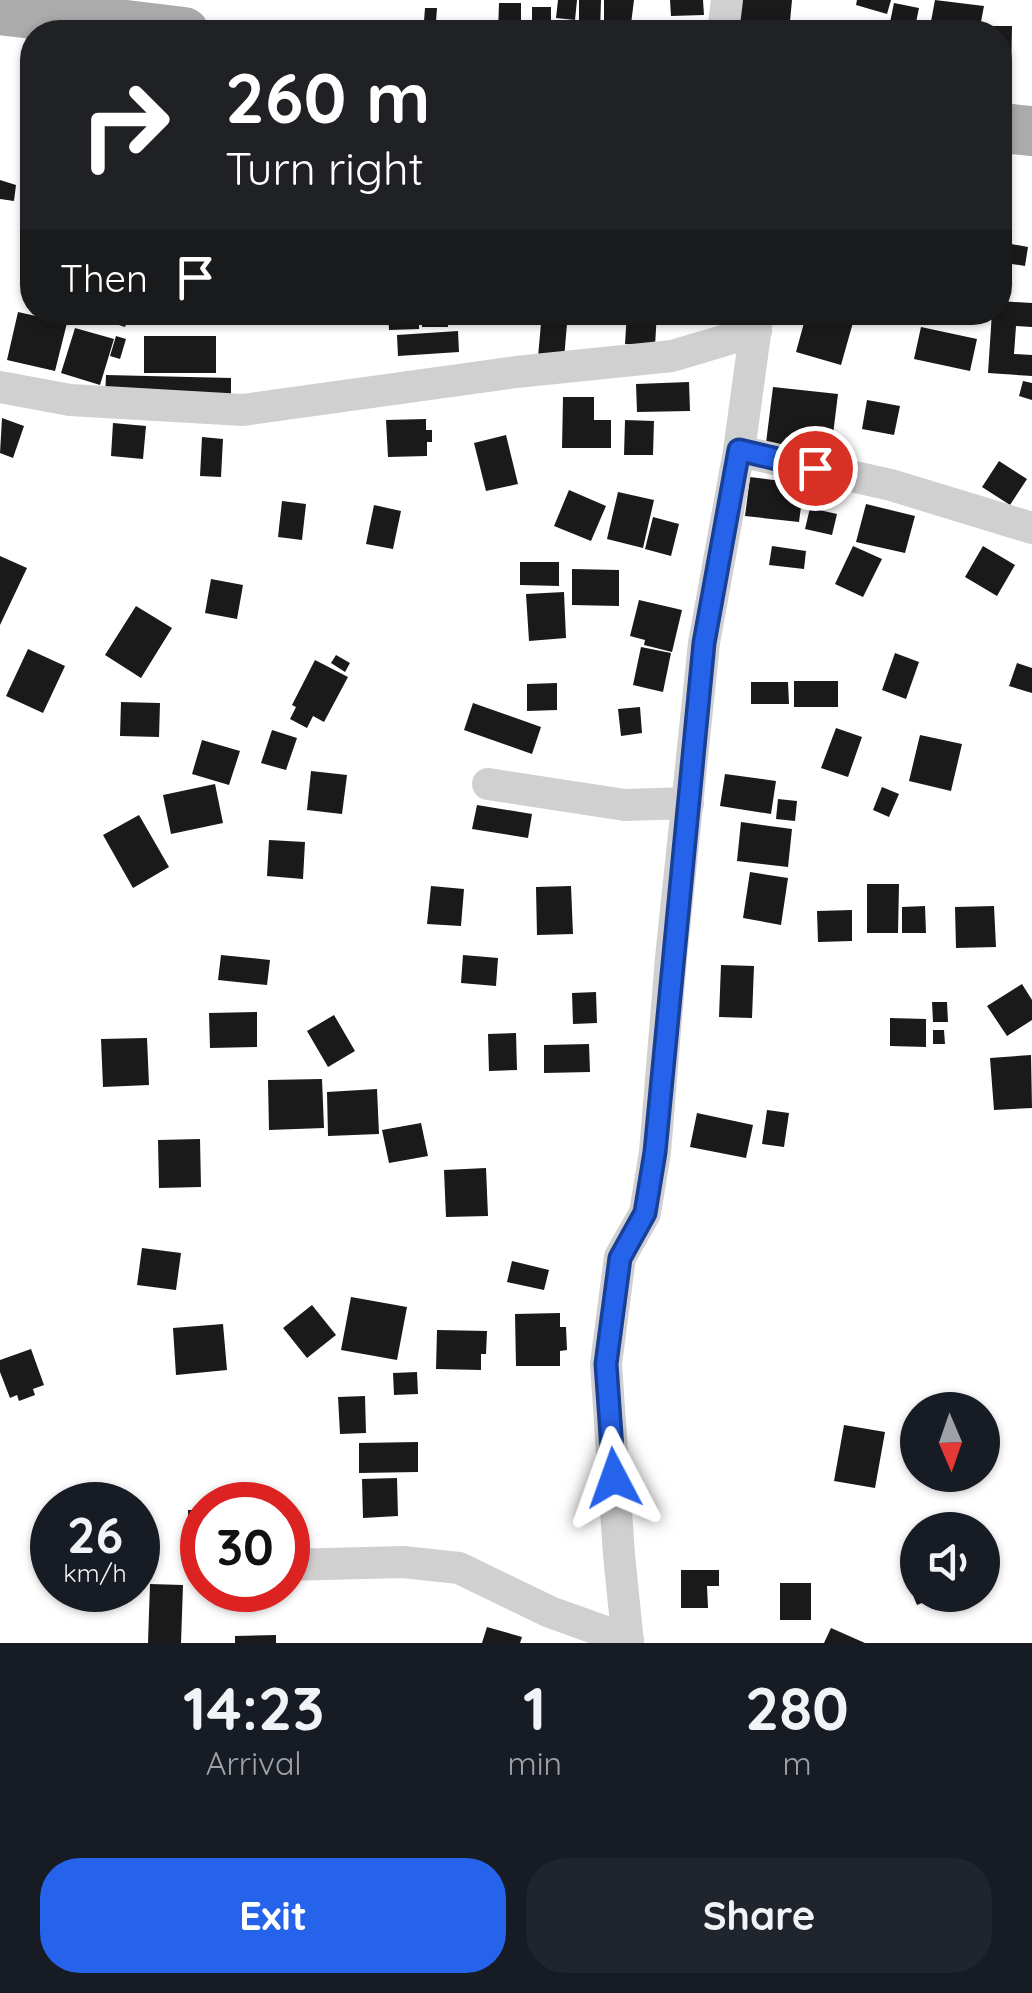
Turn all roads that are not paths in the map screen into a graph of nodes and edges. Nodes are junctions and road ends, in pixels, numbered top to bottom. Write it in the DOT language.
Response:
graph roads {
  1 [pos="0,10"];
  2 [pos="84,20"];
  3 [pos="750,325"];
  4 [pos="757,325"];
  5 [pos="0,387"];
  6 [pos="739,450"];
  7 [pos="1032,528"];
  8 [pos="488,784"];
  9 [pos="688,803"];
  10 [pos="310,1565"];
  11 [pos="628,1641"];
  1 -- 2 [label="main road"];
  3 -- 5 [label="street"];
  4 -- 6 [label="street"];
  6 -- 7 [label="street"];
  6 -- 9 [label="street"];
  8 -- 9 [label="street"];
  9 -- 11 [label="street"];
  10 -- 11 [label="street"];
}
